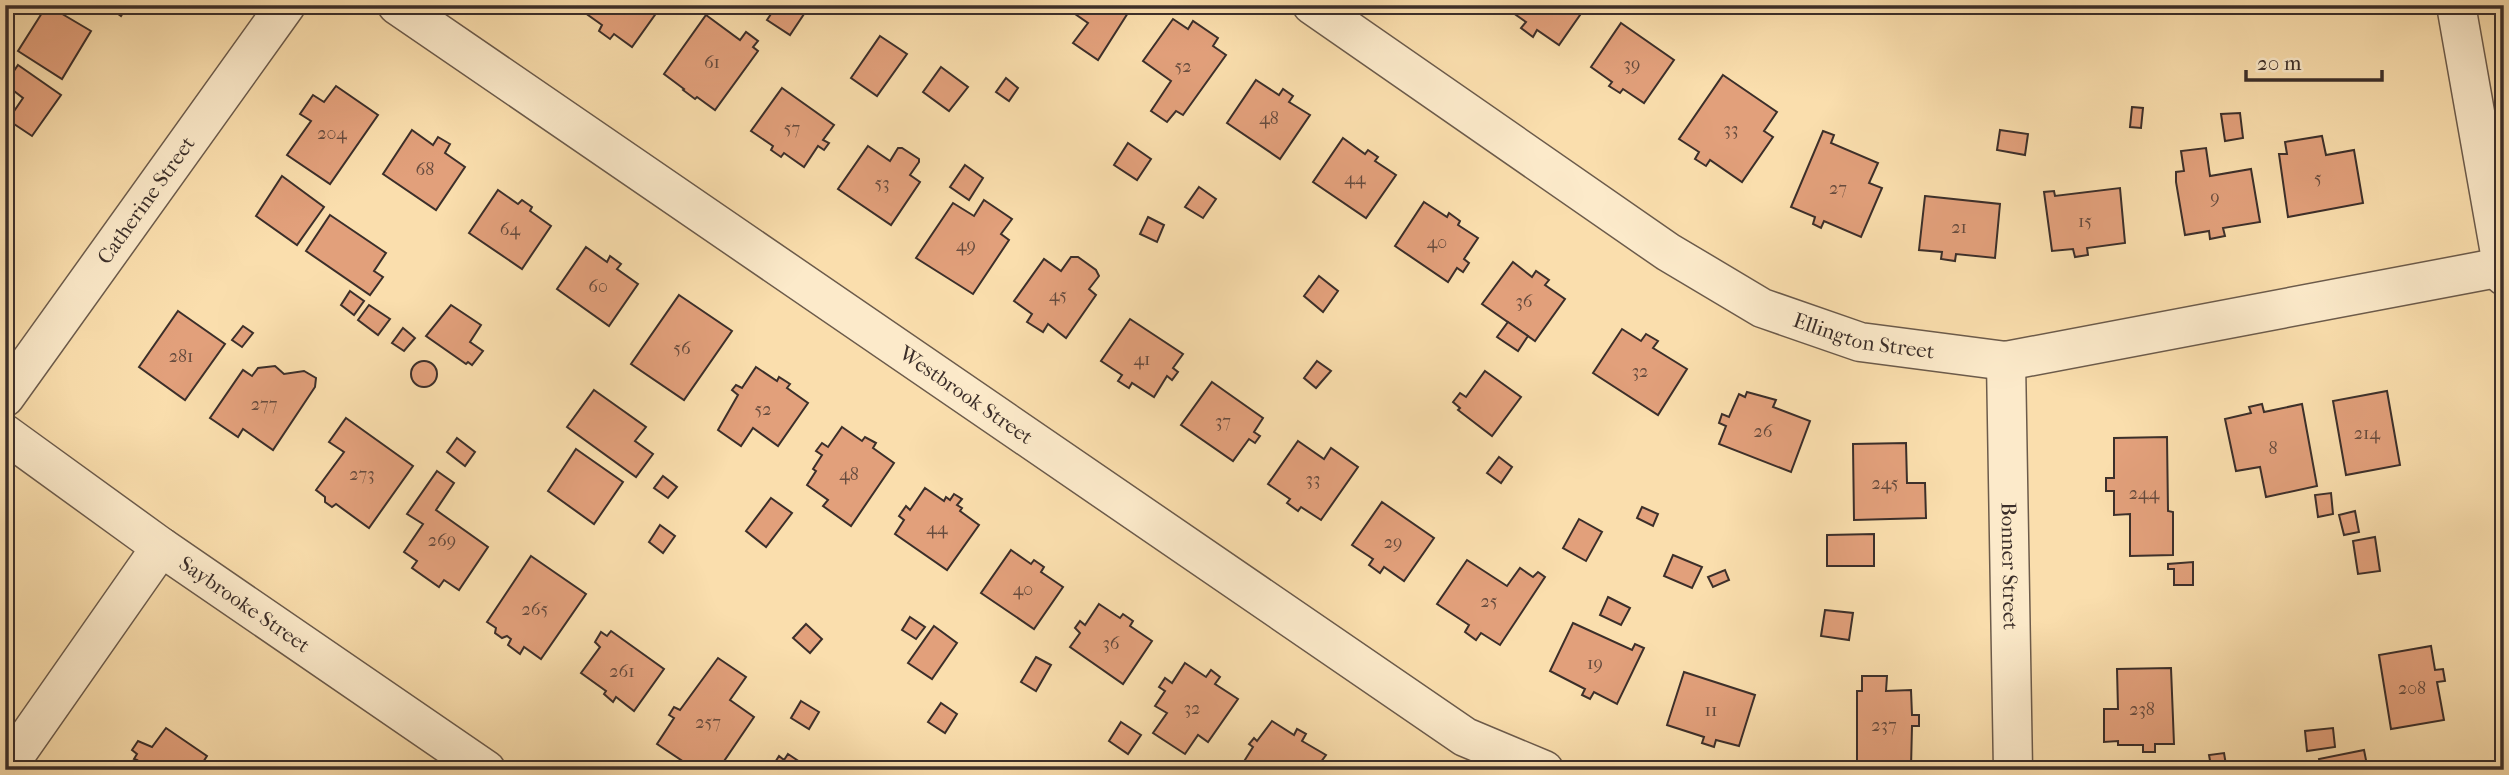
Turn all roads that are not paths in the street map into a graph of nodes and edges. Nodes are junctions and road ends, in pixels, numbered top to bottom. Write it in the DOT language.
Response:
graph roads {
  1 [pos="286,5"];
  2 [pos="397,5"];
  3 [pos="1312,5"];
  4 [pos="2456,5"];
  5 [pos="2503,271"];
  6 [pos="2006,361"];
  7 [pos="5,397"];
  8 [pos="5,434"];
  9 [pos="161,547"];
  10 [pos="5,770"];
  11 [pos="486,770"];
  12 [pos="1544,770"];
  13 [pos="2013,770"];
  1 -- 7 [label="street, Catherine Street"];
  2 -- 12 [label="street, Westbrook Street"];
  3 -- 6 [label="street, Ellington Street"];
  4 -- 5 [label="street"];
  5 -- 6 [label="street, Ellington Street"];
  6 -- 13 [label="street, Bonner Street"];
  8 -- 9 [label="street, Saybrooke Street"];
  9 -- 10 [label="street"];
  9 -- 11 [label="street, Saybrooke Street"];
}
